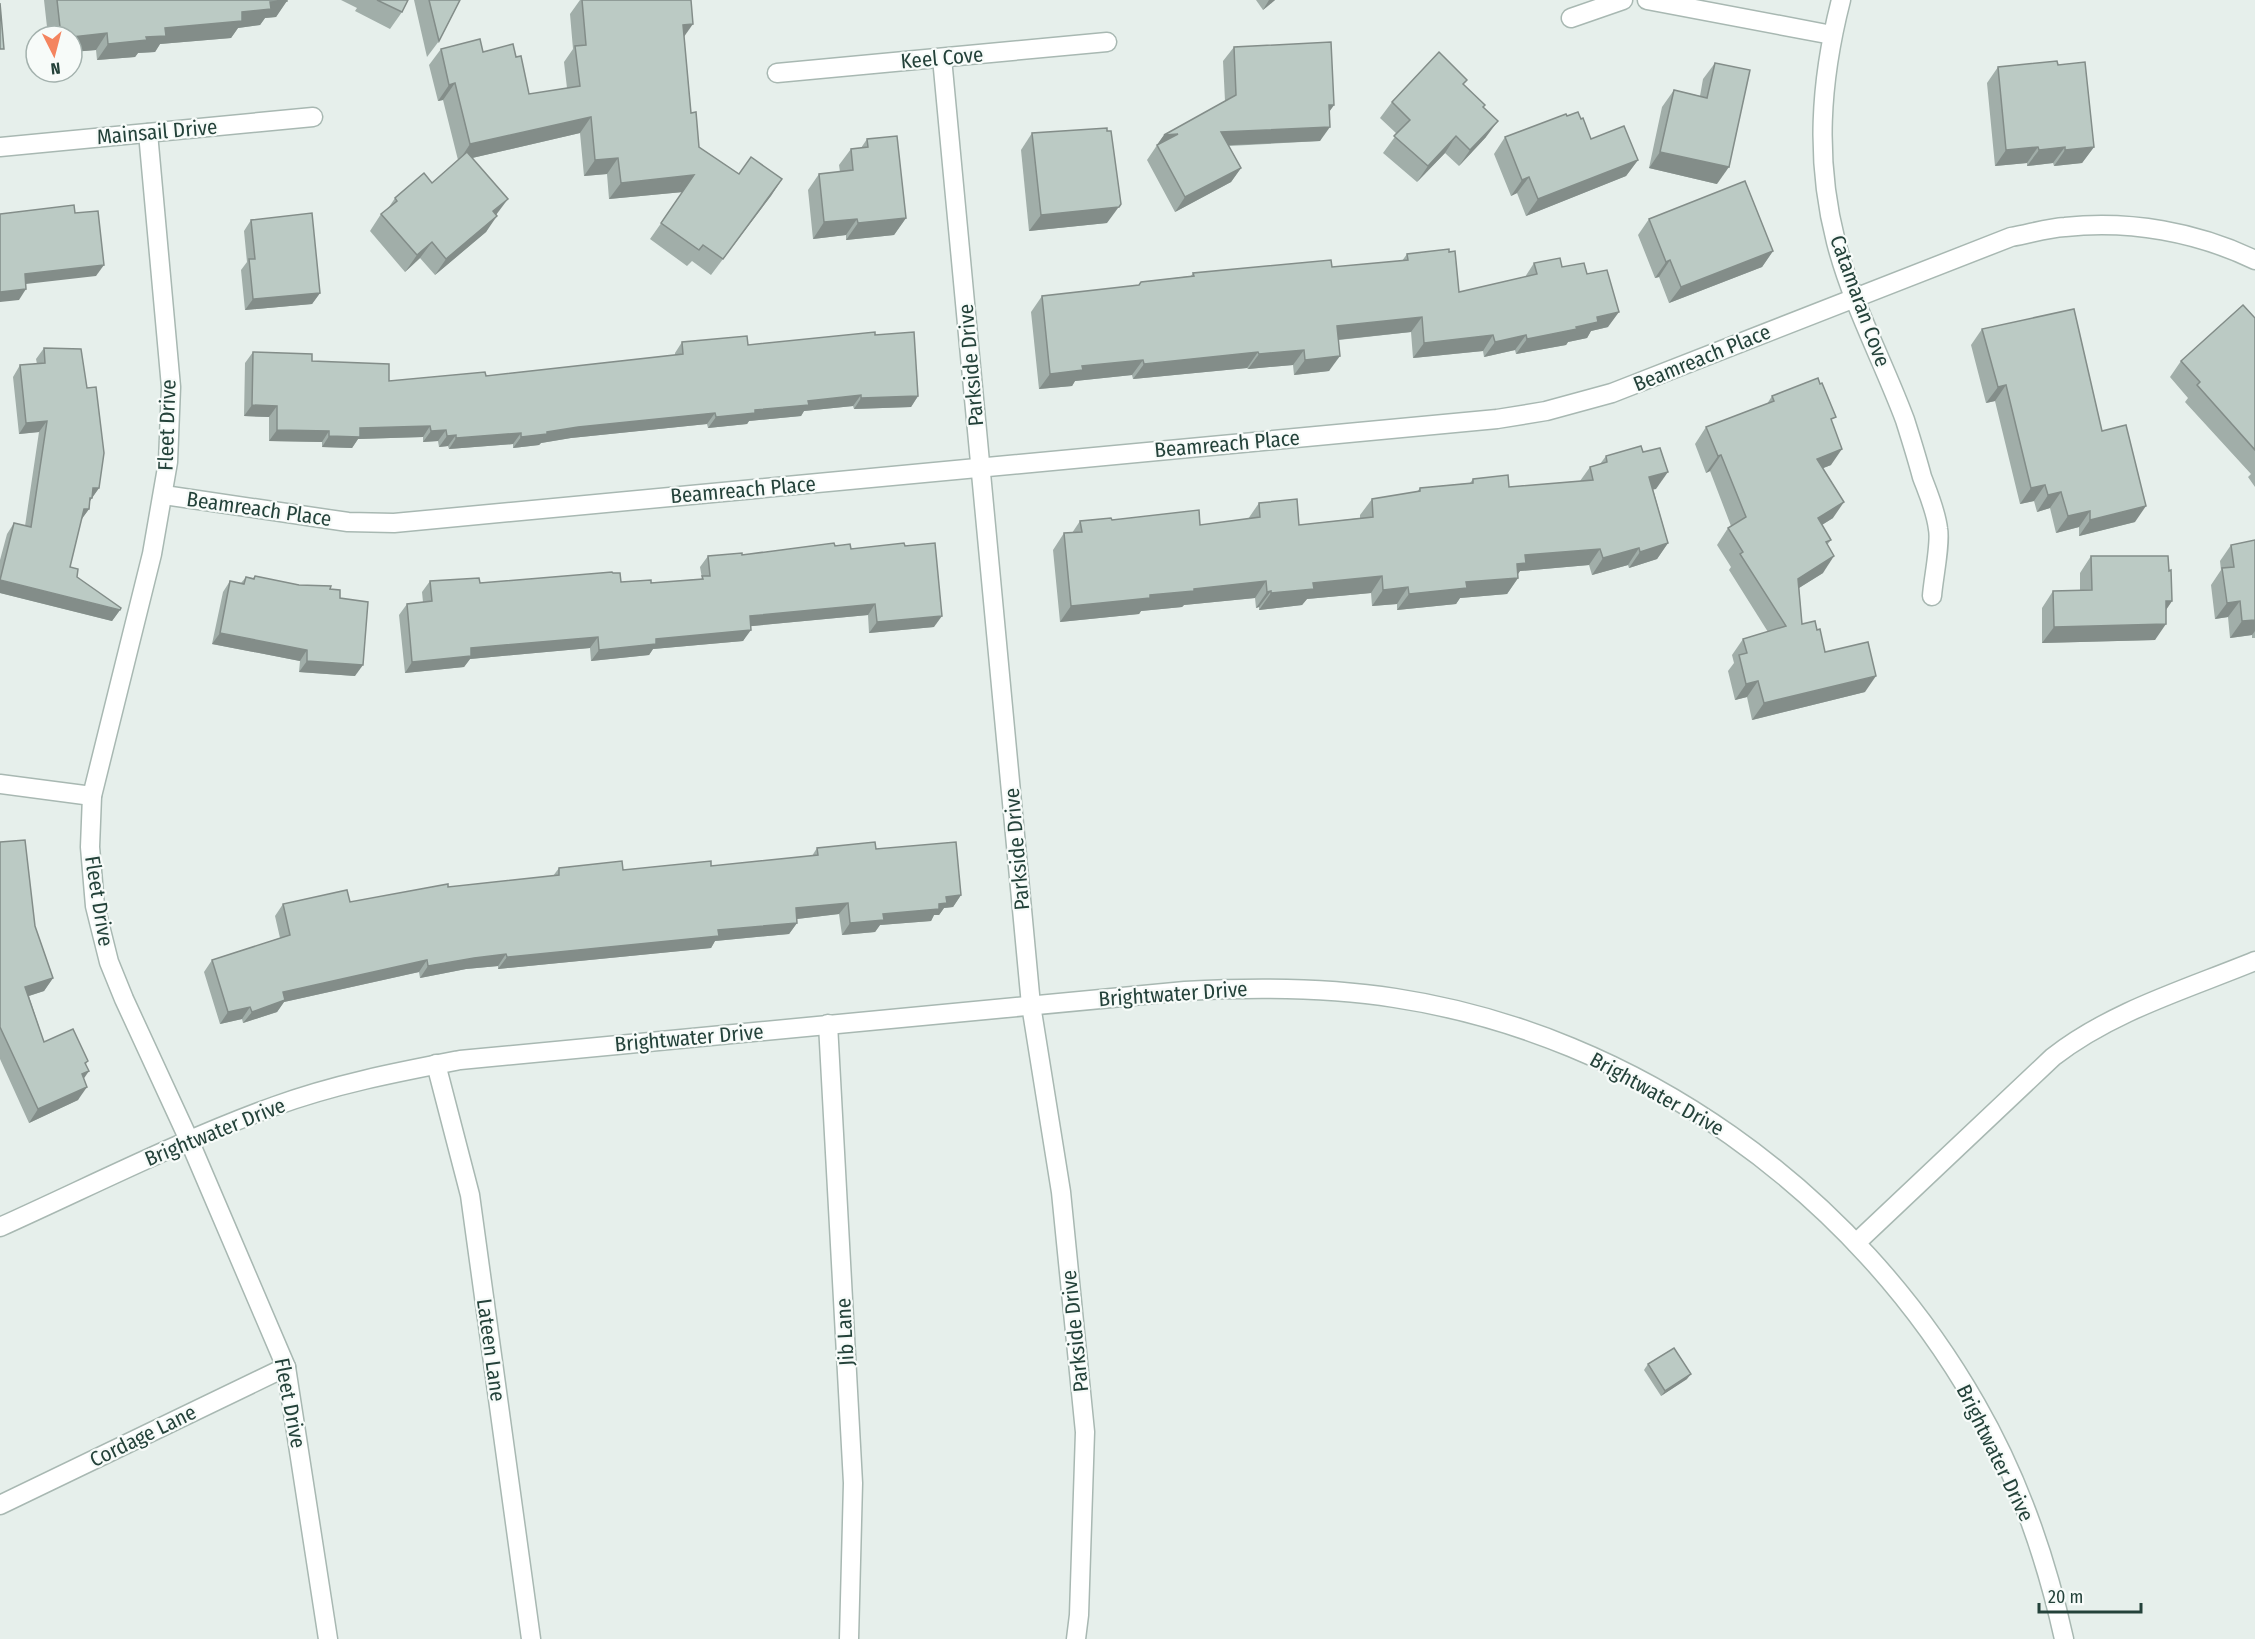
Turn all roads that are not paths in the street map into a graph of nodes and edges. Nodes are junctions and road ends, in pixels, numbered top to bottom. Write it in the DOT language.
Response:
graph roads {
  1 [pos="1623,0"];
  2 [pos="1647,0"];
  3 [pos="1841,0"];
  4 [pos="1571,18"];
  5 [pos="1832,35"];
  6 [pos="1107,42"];
  7 [pos="942,58"];
  8 [pos="777,73"];
  9 [pos="313,117"];
  10 [pos="148,132"];
  11 [pos="0,147"];
  12 [pos="2255,260"];
  13 [pos="1855,297"];
  14 [pos="981,468"];
  15 [pos="164,495"];
  16 [pos="1932,596"];
  17 [pos="0,784"];
  18 [pos="93,796"];
  19 [pos="2255,961"];
  20 [pos="1031,1005"];
  21 [pos="828,1024"];
  22 [pos="436,1065"];
  23 [pos="189,1140"];
  24 [pos="0,1227"];
  25 [pos="1856,1243"];
  26 [pos="286,1367"];
  27 [pos="0,1505"];
  28 [pos="328,1639"];
  29 [pos="531,1639"];
  30 [pos="849,1639"];
  31 [pos="1076,1639"];
  32 [pos="2064,1639"];
  1 -- 4 [label="street"];
  2 -- 5 [label="street"];
  3 -- 5 [label="street, Catamaran Cove"];
  5 -- 13 [label="street, Catamaran Cove"];
  6 -- 7 [label="street, Keel Cove"];
  7 -- 8 [label="street, Keel Cove"];
  7 -- 14 [label="street, Parkside Drive"];
  9 -- 10 [label="street, Mainsail Drive"];
  10 -- 11 [label="street, Mainsail Drive"];
  10 -- 15 [label="street, Fleet Drive"];
  12 -- 13 [label="street, Beamreach Place"];
  13 -- 14 [label="street, Beamreach Place"];
  13 -- 16 [label="street, Catamaran Cove"];
  14 -- 15 [label="street, Beamreach Place"];
  14 -- 20 [label="street, Parkside Drive"];
  15 -- 18 [label="street, Fleet Drive"];
  17 -- 18 [label="street"];
  18 -- 23 [label="street, Fleet Drive"];
  19 -- 25 [label="street"];
  20 -- 21 [label="street, Brightwater Drive"];
  20 -- 25 [label="street, Brightwater Drive"];
  20 -- 31 [label="street, Parkside Drive"];
  21 -- 22 [label="street, Brightwater Drive"];
  21 -- 30 [label="street, Jib Lane"];
  22 -- 23 [label="street, Brightwater Drive"];
  22 -- 29 [label="street, Lateen Lane"];
  23 -- 24 [label="street, Brightwater Drive"];
  23 -- 26 [label="street, Fleet Drive"];
  25 -- 32 [label="street, Brightwater Drive"];
  26 -- 27 [label="street, Cordage Lane"];
  26 -- 28 [label="street, Fleet Drive"];
}
